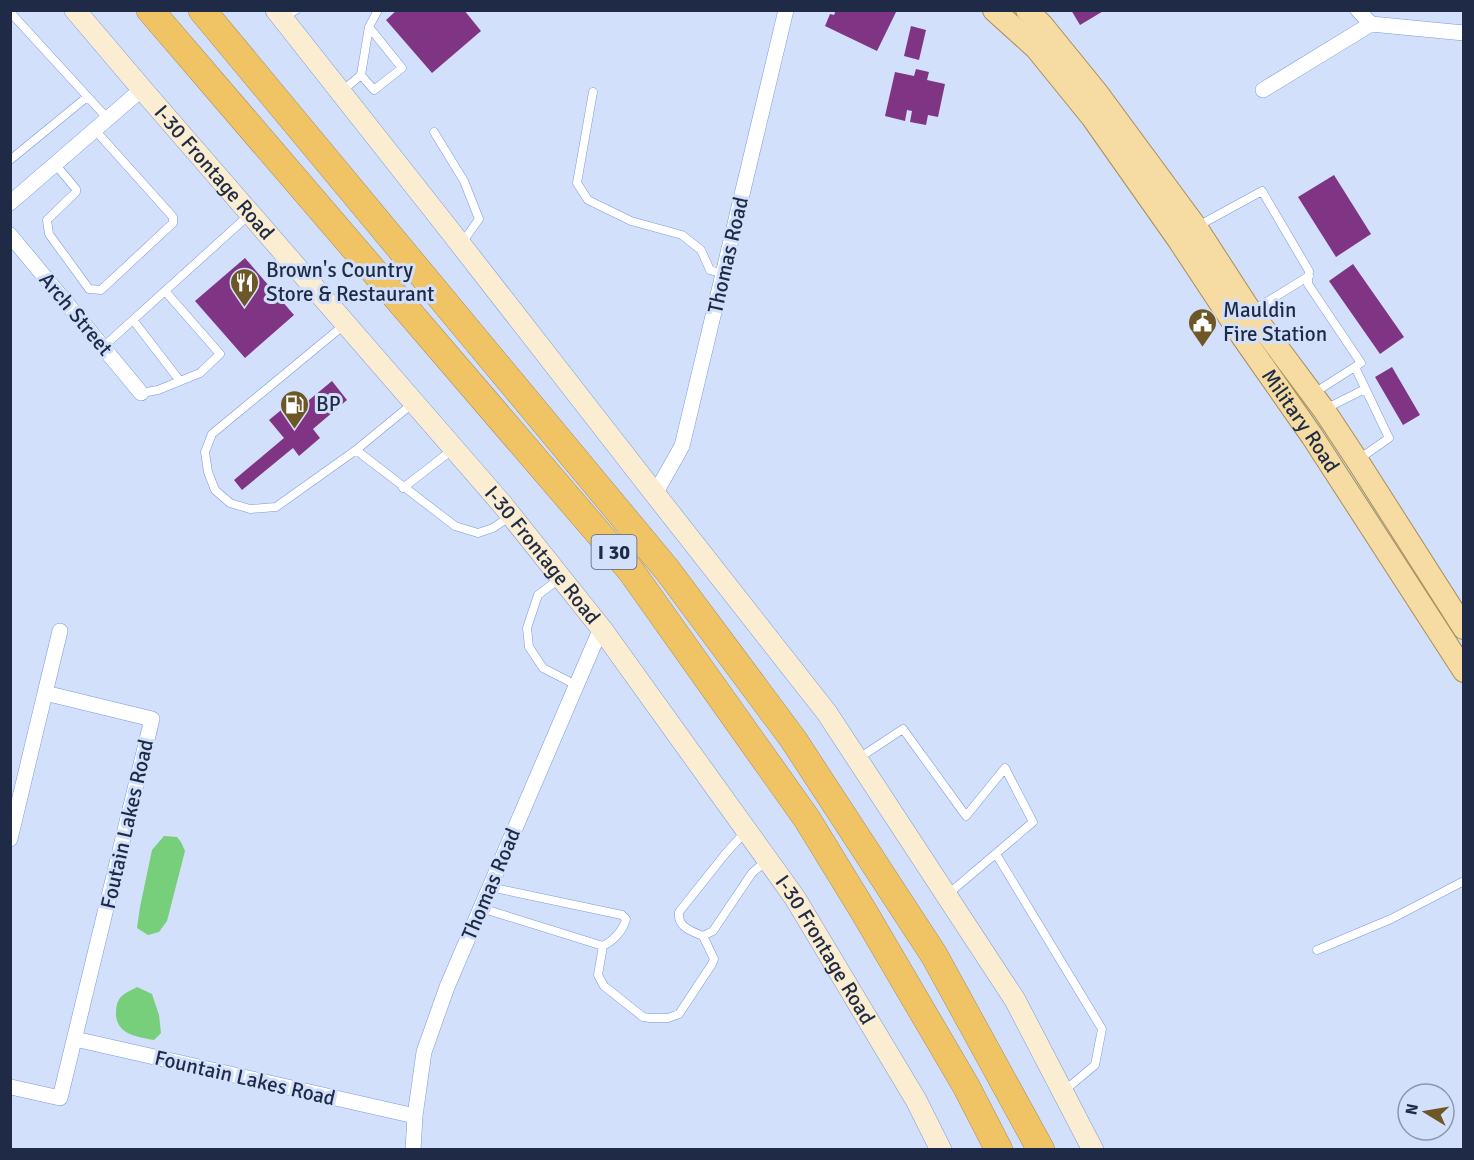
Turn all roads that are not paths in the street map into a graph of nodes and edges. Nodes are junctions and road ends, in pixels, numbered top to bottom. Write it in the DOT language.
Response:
graph roads {
  1 [pos="75,10"];
  2 [pos="150,10"];
  3 [pos="202,10"];
  4 [pos="378,10"];
  5 [pos="786,10"];
  6 [pos="994,10"];
  7 [pos="1027,10"];
  8 [pos="1358,10"];
  9 [pos="10,12"];
  10 [pos="285,13"];
  11 [pos="19,21"];
  12 [pos="1371,24"];
  13 [pos="369,27"];
  14 [pos="10,28"];
  15 [pos="1464,33"];
  16 [pos="361,75"];
  17 [pos="142,90"];
  18 [pos="1263,90"];
  19 [pos="340,92"];
  20 [pos="593,92"];
  21 [pos="87,97"];
  22 [pos="108,119"];
  23 [pos="95,130"];
  24 [pos="434,132"];
  25 [pos="10,160"];
  26 [pos="56,164"];
  27 [pos="10,203"];
  28 [pos="250,214"];
  29 [pos="1196,227"];
  30 [pos="10,235"];
  31 [pos="461,244"];
  32 [pos="724,274"];
  33 [pos="1309,276"];
  34 [pos="165,291"];
  35 [pos="1243,318"];
  36 [pos="133,320"];
  37 [pos="345,324"];
  38 [pos="103,347"];
  39 [pos="1355,367"];
  40 [pos="180,381"];
  41 [pos="1365,388"];
  42 [pos="141,393"];
  43 [pos="1318,402"];
  44 [pos="414,403"];
  45 [pos="454,449"];
  46 [pos="356,450"];
  47 [pos="1358,460"];
  48 [pos="404,488"];
  49 [pos="655,494"];
  50 [pos="512,516"];
  51 [pos="560,578"];
  52 [pos="601,628"];
  53 [pos="1464,628"];
  54 [pos="60,631"];
  55 [pos="1464,671"];
  56 [pos="576,686"];
  57 [pos="45,693"];
  58 [pos="857,759"];
  59 [pos="11,831"];
  60 [pos="746,831"];
  61 [pos="996,854"];
  62 [pos="767,860"];
  63 [pos="1464,881"];
  64 [pos="490,887"];
  65 [pos="947,895"];
  66 [pos="481,908"];
  67 [pos="703,936"];
  68 [pos="603,946"];
  69 [pos="1317,950"];
  70 [pos="75,1039"];
  71 [pos="11,1087"];
  72 [pos="1063,1092"];
  73 [pos="415,1116"];
  74 [pos="413,1149"];
  75 [pos="941,1149"];
  76 [pos="999,1149"];
  77 [pos="1041,1149"];
  78 [pos="1093,1149"];
  1 -- 17 [label="main road, I-30 Frontage Road"];
  2 -- 76 [label="highway, I 30"];
  3 -- 77 [label="highway, I 30"];
  4 -- 13 [label="lane"];
  5 -- 32 [label="street, Thomas Road"];
  6 -- 35 [label="main road, Military Road"];
  7 -- 29 [label="main road, Military Road"];
  8 -- 12 [label="street"];
  9 -- 11 [label="lane"];
  10 -- 19 [label="main road"];
  11 -- 14 [label="lane"];
  11 -- 21 [label="lane"];
  12 -- 15 [label="street"];
  12 -- 18 [label="street"];
  13 -- 16 [label="lane"];
  13 -- 16 [label="lane"];
  16 -- 19 [label="lane"];
  17 -- 22 [label="street"];
  17 -- 28 [label="main road, I-30 Frontage Road"];
  19 -- 31 [label="main road"];
  20 -- 32 [label="lane"];
  21 -- 22 [label="lane"];
  21 -- 25 [label="lane"];
  22 -- 23 [label="street"];
  23 -- 26 [label="street"];
  23 -- 26 [label="lane"];
  24 -- 31 [label="lane"];
  26 -- 27 [label="street"];
  28 -- 34 [label="lane"];
  28 -- 37 [label="main road, I-30 Frontage Road"];
  29 -- 33 [label="lane"];
  29 -- 35 [label="main road, Military Road"];
  30 -- 38 [label="street, Arch Street"];
  31 -- 49 [label="main road"];
  32 -- 49 [label="street, Thomas Road"];
  33 -- 35 [label="lane"];
  33 -- 39 [label="lane"];
  34 -- 36 [label="lane"];
  34 -- 40 [label="lane"];
  35 -- 43 [label="main road, Military Road"];
  35 -- 55 [label="main road, Military Road"];
  36 -- 38 [label="lane"];
  36 -- 40 [label="lane"];
  37 -- 44 [label="main road, I-30 Frontage Road"];
  37 -- 46 [label="lane"];
  38 -- 42 [label="street, Arch Street"];
  39 -- 41 [label="lane"];
  39 -- 43 [label="lane"];
  40 -- 42 [label="lane"];
  41 -- 43 [label="lane"];
  41 -- 47 [label="lane"];
  43 -- 47 [label="main road, Military Road"];
  44 -- 45 [label="main road, I-30 Frontage Road"];
  44 -- 46 [label="lane"];
  45 -- 48 [label="lane"];
  45 -- 50 [label="main road, I-30 Frontage Road"];
  46 -- 48 [label="lane"];
  47 -- 53 [label="main road, Military Road"];
  48 -- 50 [label="lane"];
  49 -- 58 [label="main road"];
  50 -- 51 [label="main road, I-30 Frontage Road"];
  51 -- 52 [label="main road, I-30 Frontage Road"];
  51 -- 56 [label="lane"];
  52 -- 56 [label="street, Thomas Road"];
  52 -- 60 [label="main road, I-30 Frontage Road"];
  54 -- 57 [label="street"];
  56 -- 64 [label="street, Thomas Road"];
  57 -- 59 [label="street"];
  57 -- 70 [label="street, Foutain Lakes Road"];
  58 -- 61 [label="lane"];
  58 -- 65 [label="main road"];
  60 -- 62 [label="main road, I-30 Frontage Road"];
  60 -- 67 [label="lane"];
  61 -- 65 [label="lane"];
  61 -- 72 [label="lane"];
  62 -- 67 [label="lane"];
  62 -- 75 [label="main road, I-30 Frontage Road"];
  63 -- 69 [label="lane"];
  64 -- 66 [label="street, Thomas Road"];
  64 -- 68 [label="lane"];
  65 -- 72 [label="main road"];
  66 -- 68 [label="lane"];
  66 -- 73 [label="street, Thomas Road"];
  67 -- 68 [label="lane"];
  70 -- 71 [label="street, Foutain Lakes Road"];
  70 -- 73 [label="street, Fountain Lakes Road"];
  72 -- 78 [label="main road"];
  73 -- 74 [label="street, Thomas Road"];
}
